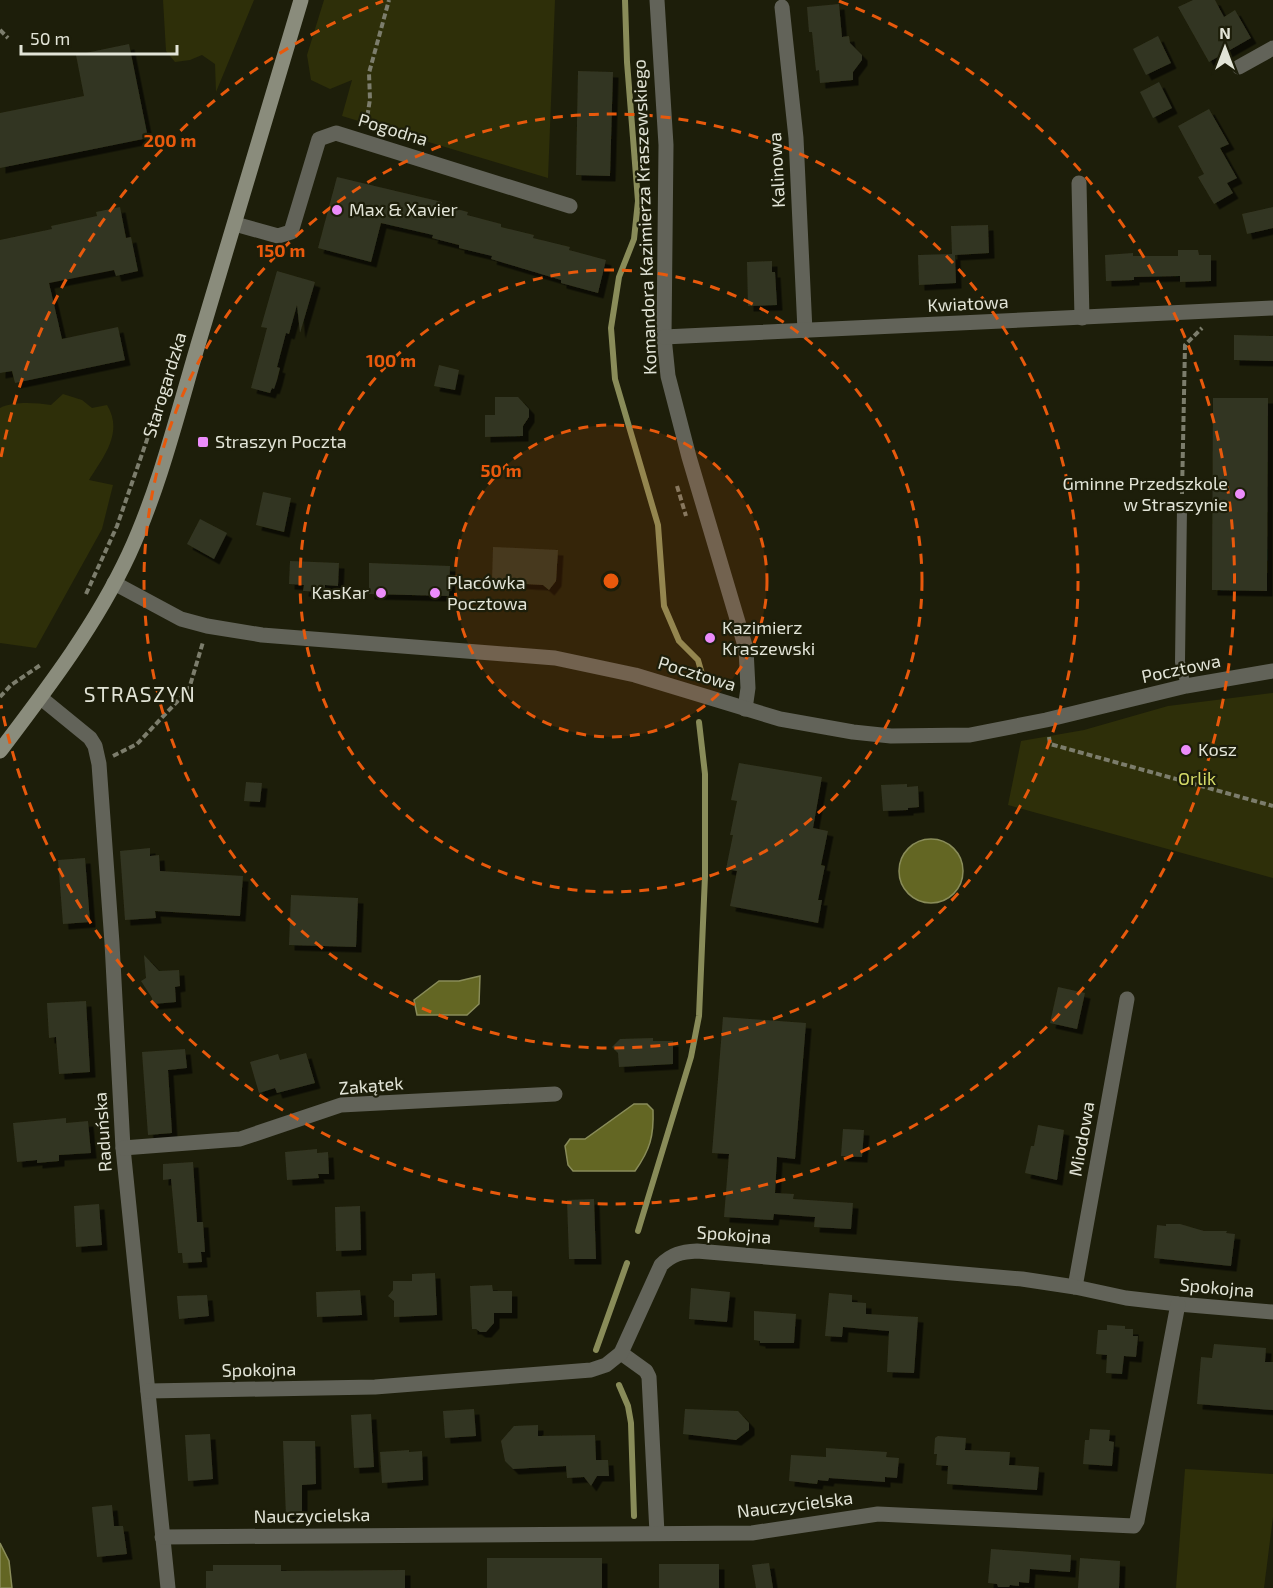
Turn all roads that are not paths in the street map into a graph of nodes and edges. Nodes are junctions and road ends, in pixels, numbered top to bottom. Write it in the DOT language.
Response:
graph roads {
  1 [pos="301,0"];
  2 [pos="657,0"];
  3 [pos="782,7"];
  4 [pos="1273,48"];
  5 [pos="1239,67"];
  6 [pos="1079,183"];
  7 [pos="570,206"];
  8 [pos="235,224"];
  9 [pos="1273,308"];
  10 [pos="1082,318"];
  11 [pos="805,331"];
  12 [pos="664,337"];
  13 [pos="1182,507"];
  14 [pos="114,583"];
  15 [pos="1273,671"];
  16 [pos="1186,686"];
  17 [pos="40,698"];
  18 [pos="745,709"];
  19 [pos="0,751"];
  20 [pos="1127,999"];
  21 [pos="555,1094"];
  22 [pos="123,1148"];
  23 [pos="1075,1287"];
  24 [pos="1179,1304"];
  25 [pos="1273,1312"];
  26 [pos="621,1353"];
  27 [pos="148,1391"];
  28 [pos="657,1533"];
  29 [pos="162,1537"];
  30 [pos="168,1588"];
  1 -- 8 [label="main road, Starogardzka"];
  2 -- 12 [label="street, Komandora Kazimierza Kraszewskiego"];
  3 -- 11 [label="street, Kalinowa"];
  4 -- 5 [label="street"];
  6 -- 10 [label="street"];
  7 -- 8 [label="street, Pogodna"];
  8 -- 14 [label="main road, Starogardzka"];
  9 -- 10 [label="street, Kwiatowa"];
  10 -- 11 [label="street, Kwiatowa"];
  11 -- 12 [label="street, Kwiatowa"];
  12 -- 18 [label="street, Komandora Kazimierza Kraszewskiego"];
  13 -- 16 [label="lane"];
  14 -- 17 [label="main road, Starogardzka"];
  14 -- 18 [label="street, Pocztowa"];
  15 -- 16 [label="street, Pocztowa"];
  16 -- 18 [label="street, Pocztowa"];
  17 -- 19 [label="main road, Starogardzka"];
  17 -- 22 [label="street, Raduńska"];
  20 -- 23 [label="street, Miodowa"];
  21 -- 22 [label="street, Zakątek"];
  22 -- 27 [label="street, Raduńska"];
  23 -- 24 [label="street, Spokojna"];
  23 -- 26 [label="street, Spokojna"];
  24 -- 25 [label="street, Spokojna"];
  24 -- 28 [label="street, Nauczycielska"];
  26 -- 27 [label="street, Spokojna"];
  26 -- 28 [label="street"];
  27 -- 29 [label="street, Raduńska"];
  28 -- 29 [label="street, Nauczycielska"];
  29 -- 30 [label="street, Raduńska"];
}
